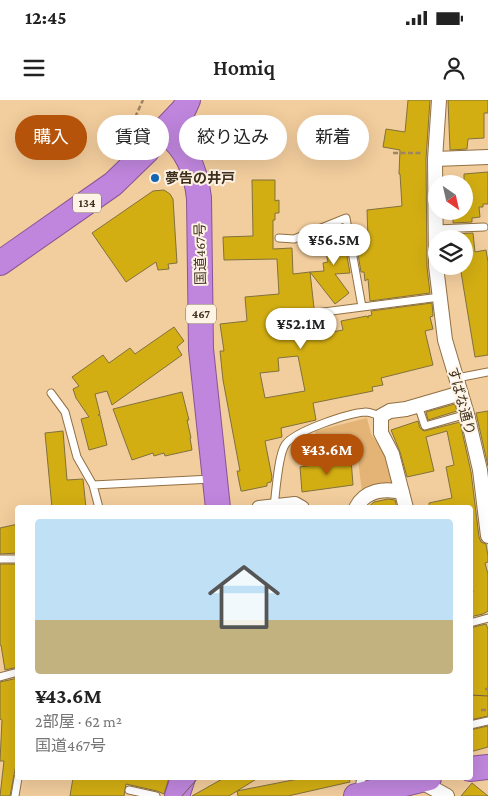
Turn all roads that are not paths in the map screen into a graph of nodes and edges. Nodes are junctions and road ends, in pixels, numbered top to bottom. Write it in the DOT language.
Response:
graph roads {
  1 [pos="171,100"];
  2 [pos="188,100"];
  3 [pos="439,100"];
  4 [pos="167,115"];
  5 [pos="169,125"];
  6 [pos="169,135"];
  7 [pos="436,156"];
  8 [pos="488,157"];
  9 [pos="138,160"];
  10 [pos="484,227"];
  11 [pos="436,228"];
  12 [pos="279,238"];
  13 [pos="0,263"];
  14 [pos="437,275"];
  15 [pos="440,297"];
  16 [pos="362,307"];
  17 [pos="316,313"];
  18 [pos="488,372"];
  19 [pos="457,378"];
  20 [pos="51,393"];
  21 [pos="461,393"];
  22 [pos="418,405"];
  23 [pos="467,414"];
  24 [pos="381,416"];
  25 [pos="215,479"];
  26 [pos="93,485"];
  27 [pos="402,492"];
  28 [pos="98,505"];
  29 [pos="218,505"];
  30 [pos="274,505"];
  31 [pos="284,505"];
  32 [pos="297,505"];
  33 [pos="357,505"];
  34 [pos="405,505"];
  35 [pos="488,536"];
  36 [pos="0,559"];
  37 [pos="15,559"];
  38 [pos="488,618"];
  39 [pos="473,622"];
  40 [pos="15,673"];
  41 [pos="0,676"];
  42 [pos="488,721"];
  43 [pos="473,724"];
  44 [pos="488,767"];
  45 [pos="473,769"];
  46 [pos="18,780"];
  47 [pos="181,780"];
  48 [pos="417,780"];
  49 [pos="424,780"];
  50 [pos="129,790"];
  51 [pos="359,790"];
  52 [pos="15,796"];
  53 [pos="156,796"];
  54 [pos="177,796"];
  55 [pos="447,796"];
  1 -- 4 [label="highway, 134"];
  2 -- 5 [label="highway, 134"];
  3 -- 7 [label="street, すばな通り"];
  6 -- 25 [label="highway, 国道467号 / 467"];
  7 -- 8 [label="street"];
  7 -- 11 [label="street, すばな通り"];
  9 -- 13 [label="highway, 134"];
  10 -- 11 [label="lane"];
  12 -- 16 [label="lane"];
  14 -- 15 [label="street, すばな通り"];
  15 -- 16 [label="lane"];
  15 -- 19 [label="street, すばな通り"];
  16 -- 17 [label="lane"];
  18 -- 19 [label="lane"];
  19 -- 21 [label="street, すばな通り"];
  20 -- 26 [label="lane"];
  21 -- 22 [label="street"];
  21 -- 23 [label="street, すばな通り"];
  22 -- 23 [label="lane"];
  22 -- 24 [label="street"];
  23 -- 35 [label="street, すばな通り"];
  24 -- 27 [label="street"];
  24 -- 30 [label="lane"];
  25 -- 26 [label="lane"];
  25 -- 29 [label="highway, 国道467号 / 467"];
  26 -- 28 [label="lane"];
  27 -- 33 [label="street"];
  27 -- 34 [label="street"];
  31 -- 32 [label="street"];
  36 -- 37 [label="lane"];
  38 -- 39 [label="lane"];
  40 -- 41 [label="lane"];
  42 -- 43 [label="lane"];
  44 -- 45 [label="highway"];
  46 -- 52 [label="lane"];
  47 -- 54 [label="highway"];
  48 -- 51 [label="highway"];
  49 -- 55 [label="street"];
  50 -- 53 [label="lane"];
}
